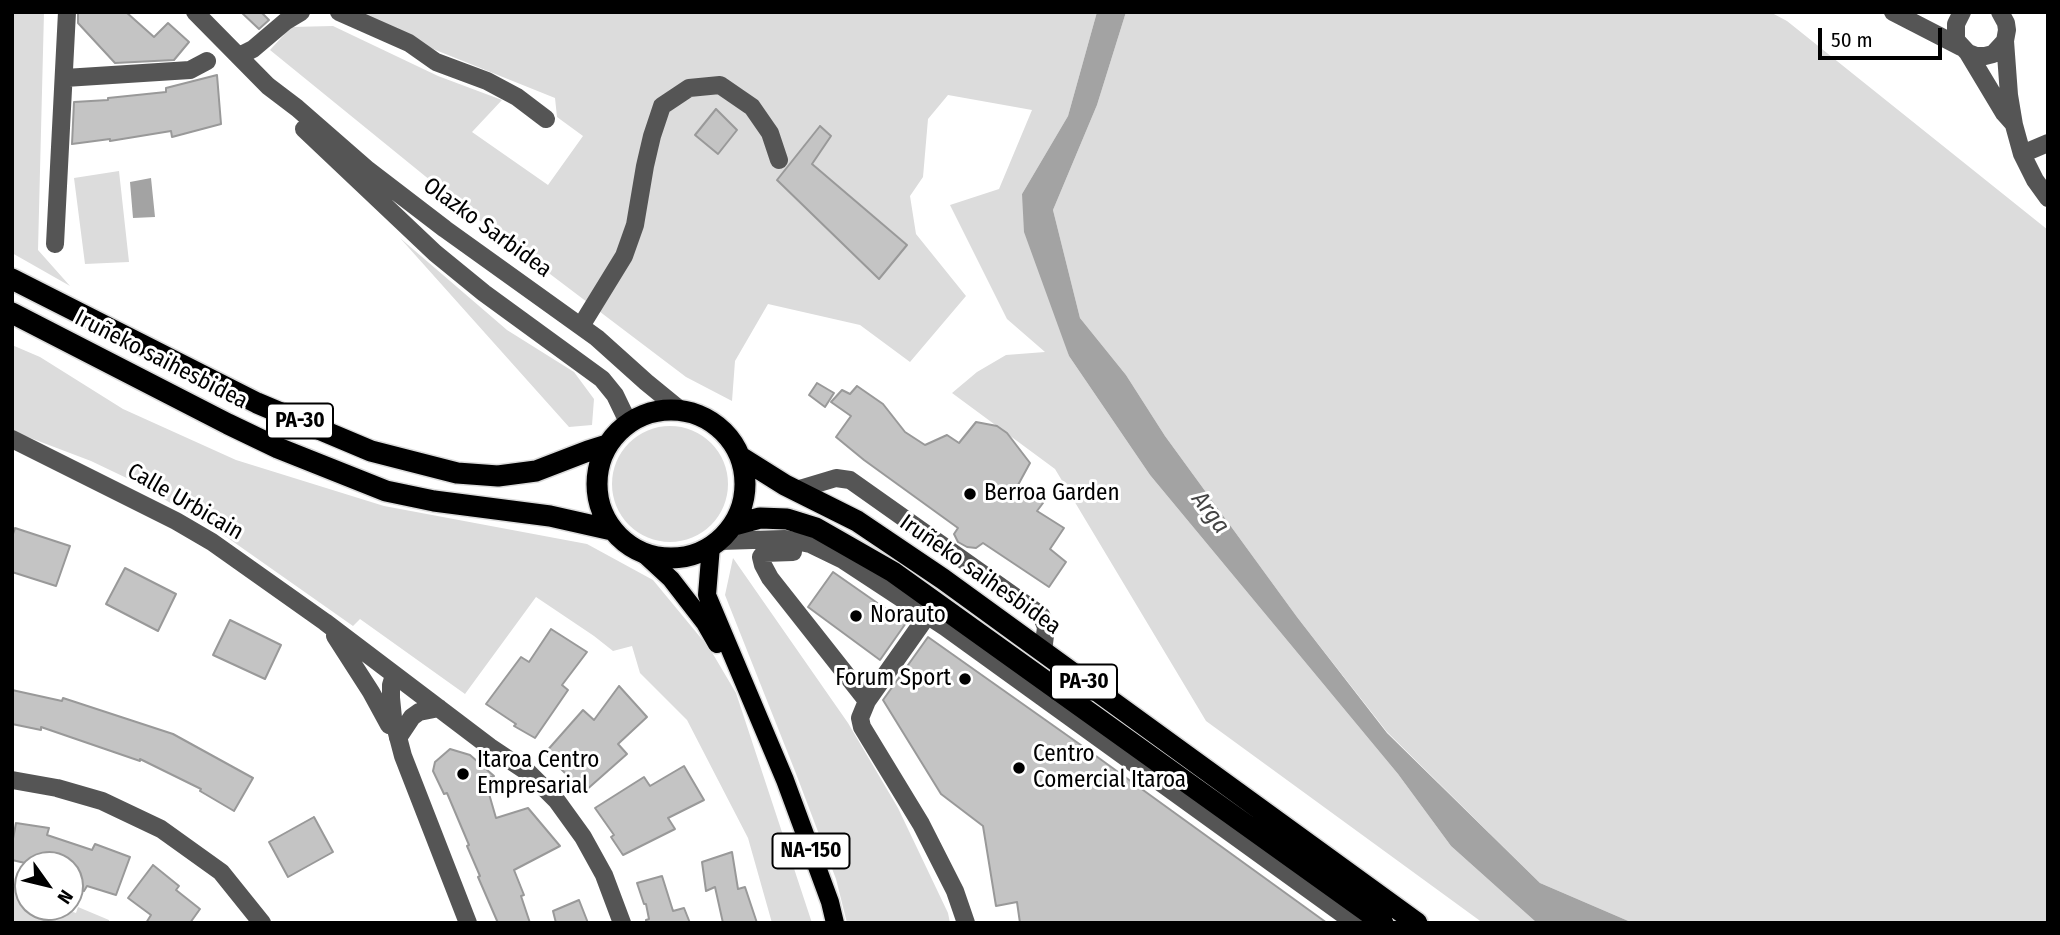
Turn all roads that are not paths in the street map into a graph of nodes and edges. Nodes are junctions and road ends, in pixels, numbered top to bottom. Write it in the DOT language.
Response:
graph roads {
  1 [pos="67,12"];
  2 [pos="195,12"];
  3 [pos="301,12"];
  4 [pos="339,12"];
  5 [pos="1893,12"];
  6 [pos="1962,12"];
  7 [pos="2000,12"];
  8 [pos="2019,12"];
  9 [pos="2006,35"];
  10 [pos="1964,50"];
  11 [pos="239,56"];
  12 [pos="207,61"];
  13 [pos="65,78"];
  14 [pos="268,86"];
  15 [pos="546,119"];
  16 [pos="2014,125"];
  17 [pos="2048,143"];
  18 [pos="2022,154"];
  19 [pos="779,160"];
  20 [pos="2048,198"];
  21 [pos="55,244"];
  22 [pos="12,279"];
  23 [pos="12,313"];
  24 [pos="580,326"];
  25 [pos="12,327"];
  26 [pos="679,409"];
  27 [pos="628,422"];
  28 [pos="228,424"];
  29 [pos="12,439"];
  30 [pos="607,445"];
  31 [pos="742,458"];
  32 [pos="796,490"];
  33 [pos="734,525"];
  34 [pos="612,530"];
  35 [pos="716,544"];
  36 [pos="644,554"];
  37 [pos="870,578"];
  38 [pos="927,616"];
  39 [pos="324,622"];
  40 [pos="1043,652"];
  41 [pos="737,668"];
  42 [pos="394,675"];
  43 [pos="867,701"];
  44 [pos="439,708"];
  45 [pos="398,738"];
  46 [pos="12,780"];
  47 [pos="262,923"];
  48 [pos="468,923"];
  49 [pos="622,923"];
  50 [pos="835,923"];
  51 [pos="965,923"];
  52 [pos="1355,923"];
  53 [pos="1383,923"];
  54 [pos="1416,923"];
  1 -- 13 [label="street"];
  2 -- 11 [label="street, Olazko Sarbidea"];
  3 -- 11 [label="street"];
  4 -- 15 [label="street"];
  5 -- 10 [label="street"];
  6 -- 10 [label="street"];
  7 -- 9 [label="street"];
  8 -- 9 [label="street"];
  9 -- 10 [label="street"];
  9 -- 16 [label="street"];
  10 -- 16 [label="street"];
  11 -- 14 [label="street, Olazko Sarbidea"];
  12 -- 13 [label="street"];
  13 -- 21 [label="street"];
  14 -- 24 [label="street, Olazko Sarbidea"];
  14 -- 27 [label="street, Olazko Sarbidea"];
  16 -- 18 [label="street"];
  17 -- 18 [label="street"];
  18 -- 20 [label="street"];
  19 -- 24 [label="street"];
  22 -- 30 [label="highway, Iruñeko saihesbidea / PA-30"];
  23 -- 28 [label="highway, Iruñeko saihesbidea / PA-30"];
  24 -- 26 [label="street, Olazko Sarbidea"];
  25 -- 28 [label="highway"];
  26 -- 27 [label="highway, PA-30"];
  26 -- 31 [label="highway, PA-30"];
  27 -- 30 [label="highway, PA-30"];
  28 -- 34 [label="highway, Iruñeko saihesbidea / PA-30"];
  29 -- 39 [label="street, Calle Urbicain"];
  30 -- 34 [label="highway, PA-30"];
  31 -- 32 [label="highway, Iruñeko saihesbidea / PA-30"];
  31 -- 33 [label="highway"];
  32 -- 40 [label="highway, Iruñeko saihesbidea / PA-30"];
  32 -- 40 [label="street"];
  33 -- 35 [label="highway"];
  33 -- 53 [label="highway, Iruñeko saihesbidea / PA-30"];
  34 -- 36 [label="highway, PA-30"];
  35 -- 36 [label="highway"];
  35 -- 37 [label="street"];
  35 -- 41 [label="main road"];
  36 -- 41 [label="main road"];
  37 -- 38 [label="street"];
  37 -- 43 [label="street"];
  38 -- 43 [label="street"];
  38 -- 52 [label="street"];
  39 -- 42 [label="street, Calle Urbicain"];
  39 -- 45 [label="street"];
  40 -- 54 [label="highway, Iruñeko saihesbidea / PA-30"];
  41 -- 50 [label="main road, NA-150"];
  42 -- 44 [label="street, Calle Urbicain"];
  42 -- 45 [label="street"];
  43 -- 51 [label="street"];
  44 -- 45 [label="street"];
  44 -- 49 [label="street, Calle Urbicain"];
  45 -- 48 [label="street"];
  46 -- 47 [label="street"];
}
